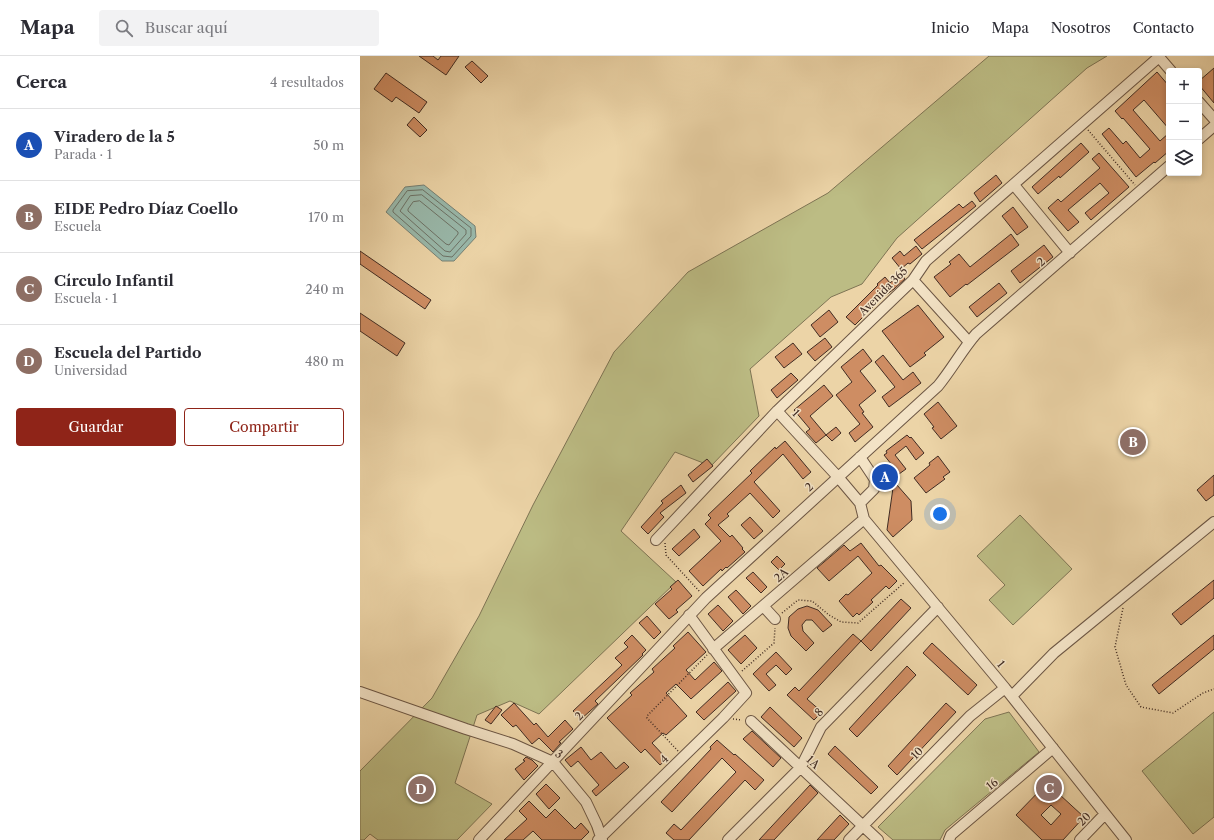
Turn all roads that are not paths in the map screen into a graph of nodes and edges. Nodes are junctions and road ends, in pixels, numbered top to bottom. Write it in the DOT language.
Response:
graph roads {
  1 [pos="1168,68"];
  2 [pos="1201,104"];
  3 [pos="1214,119"];
  4 [pos="1214,126"];
  5 [pos="1202,137"];
  6 [pos="1166,169"];
  7 [pos="1014,185"];
  8 [pos="1070,253"];
  9 [pos="913,280"];
  10 [pos="969,342"];
  11 [pos="777,411"];
  12 [pos="860,457"];
  13 [pos="838,477"];
  14 [pos="860,503"];
  15 [pos="864,519"];
  16 [pos="1214,522"];
  17 [pos="656,540"];
  18 [pos="763,606"];
  19 [pos="938,608"];
  20 [pos="689,615"];
  21 [pos="775,620"];
  22 [pos="713,649"];
  23 [pos="1005,688"];
  24 [pos="360,692"];
  25 [pos="1012,696"];
  26 [pos="752,721"];
  27 [pos="1053,748"];
  28 [pos="553,762"];
  29 [pos="801,767"];
  30 [pos="1105,814"];
  31 [pos="863,826"];
  32 [pos="600,839"];
  33 [pos="479,840"];
  34 [pos="728,840"];
  35 [pos="849,840"];
  36 [pos="878,840"];
  37 [pos="949,840"];
  38 [pos="1080,840"];
  39 [pos="1126,840"];
  1 -- 7 [label="street, Avenida 365"];
  2 -- 3 [label="street"];
  4 -- 5 [label="street"];
  6 -- 8 [label="street, 2"];
  7 -- 8 [label="street"];
  7 -- 9 [label="street, Avenida 365"];
  8 -- 10 [label="street, 2"];
  9 -- 10 [label="street"];
  9 -- 11 [label="street, Avenida 365"];
  10 -- 12 [label="street, 2"];
  11 -- 13 [label="street, 1"];
  11 -- 17 [label="street, Avenida 365"];
  12 -- 13 [label="street, 2"];
  12 -- 14 [label="street"];
  13 -- 14 [label="street, 1"];
  13 -- 20 [label="street, 2"];
  14 -- 15 [label="street, 1"];
  15 -- 18 [label="street, 2A"];
  15 -- 19 [label="street, 1"];
  16 -- 25 [label="street"];
  18 -- 21 [label="street"];
  18 -- 22 [label="street, 2A"];
  19 -- 23 [label="street, 1"];
  19 -- 29 [label="street, 8"];
  20 -- 22 [label="street"];
  20 -- 28 [label="street, 2"];
  22 -- 32 [label="street, 4"];
  23 -- 25 [label="street, 1"];
  23 -- 31 [label="street, 10"];
  24 -- 28 [label="street, 3"];
  25 -- 27 [label="street, 1"];
  26 -- 29 [label="street, 1A"];
  27 -- 30 [label="street, 1"];
  27 -- 37 [label="street, 16"];
  28 -- 32 [label="street, 3"];
  28 -- 33 [label="street, 2"];
  29 -- 31 [label="street, 1A"];
  29 -- 34 [label="street, 8"];
  30 -- 38 [label="street, 20"];
  30 -- 39 [label="street, 1"];
  31 -- 35 [label="street, 10"];
  31 -- 36 [label="street, 1A"];
}
